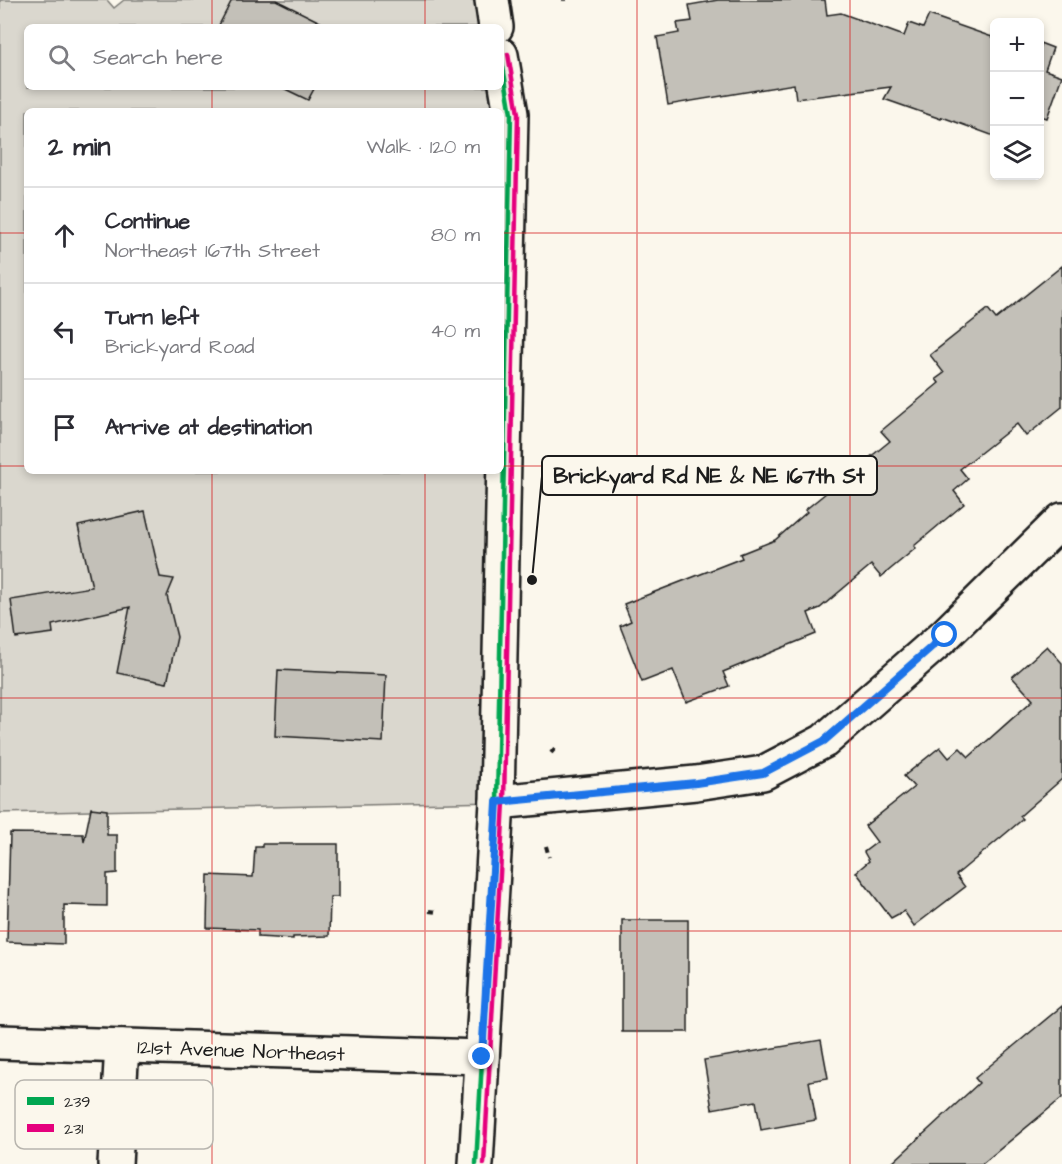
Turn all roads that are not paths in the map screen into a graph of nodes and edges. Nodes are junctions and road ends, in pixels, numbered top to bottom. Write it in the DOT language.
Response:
graph roads {
  1 [pos="492,0"];
  2 [pos="496,24"];
  3 [pos="504,75"];
  4 [pos="504,432"];
  5 [pos="503,474"];
  6 [pos="1062,520"];
  7 [pos="497,802"];
  8 [pos="0,1041"];
  9 [pos="122,1046"];
  10 [pos="482,1057"];
  11 [pos="120,1080"];
  12 [pos="116,1149"];
  13 [pos="115,1164"];
  14 [pos="476,1164"];
  1 -- 2 [label="street"];
  3 -- 4 [label="street"];
  5 -- 7 [label="street"];
  6 -- 7 [label="street"];
  7 -- 10 [label="street"];
  8 -- 9 [label="street, 121st Avenue Northeast"];
  9 -- 10 [label="street, 121st Avenue Northeast"];
  9 -- 11 [label="street"];
  10 -- 14 [label="street"];
  12 -- 13 [label="street"];
}
